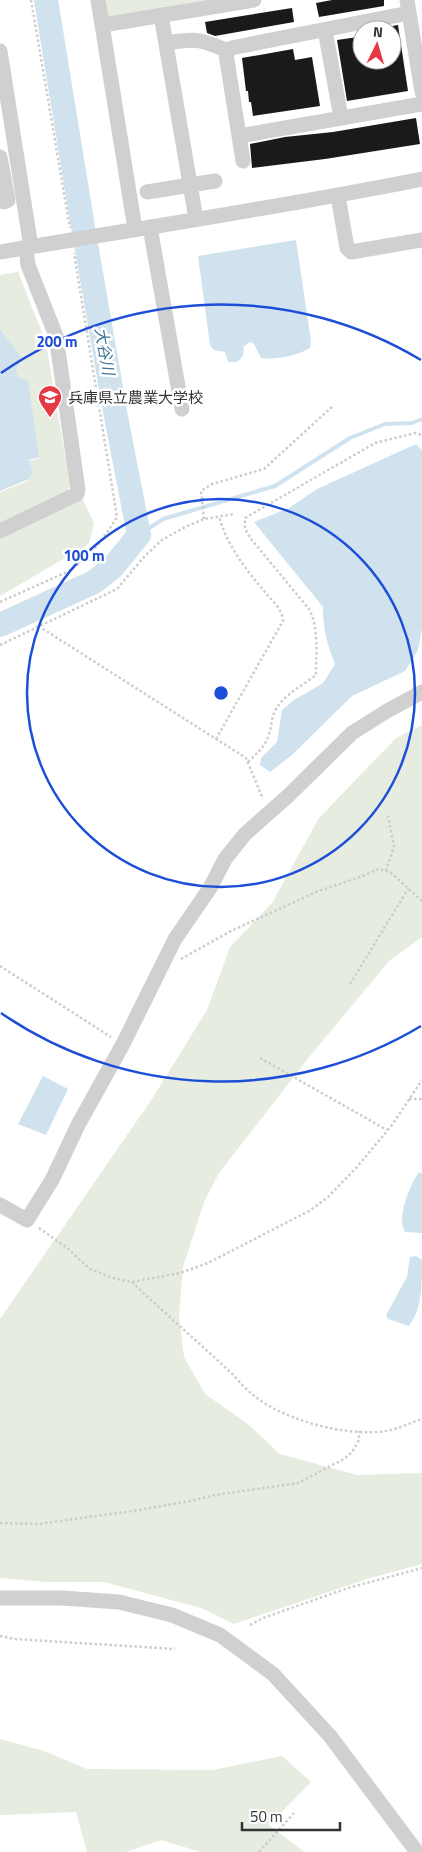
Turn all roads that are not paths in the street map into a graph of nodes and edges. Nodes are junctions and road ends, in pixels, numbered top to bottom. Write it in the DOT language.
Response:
graph roads {
  1 [pos="98,0"];
  2 [pos="254,0"];
  3 [pos="408,7"];
  4 [pos="161,15"];
  5 [pos="103,25"];
  6 [pos="325,30"];
  7 [pos="166,43"];
  8 [pos="0,51"];
  9 [pos="228,51"];
  10 [pos="422,92"];
  11 [pos="422,104"];
  12 [pos="341,118"];
  13 [pos="6,132"];
  14 [pos="239,136"];
  15 [pos="0,157"];
  16 [pos="243,161"];
  17 [pos="422,180"];
  18 [pos="215,181"];
  19 [pos="190,186"];
  20 [pos="147,192"];
  21 [pos="338,196"];
  22 [pos="4,202"];
  23 [pos="196,219"];
  24 [pos="136,229"];
  25 [pos="422,240"];
  26 [pos="33,247"];
  27 [pos="0,252"];
  28 [pos="182,409"];
  29 [pos="0,531"];
  30 [pos="422,692"];
  31 [pos="0,1205"];
  32 [pos="0,1598"];
  33 [pos="418,1852"];
  1 -- 5 [label="street"];
  2 -- 4 [label="street"];
  3 -- 6 [label="street"];
  3 -- 10 [label="street"];
  4 -- 5 [label="street"];
  4 -- 7 [label="street"];
  5 -- 24 [label="street"];
  6 -- 9 [label="street"];
  6 -- 12 [label="street"];
  7 -- 9 [label="street"];
  7 -- 19 [label="street"];
  8 -- 13 [label="street"];
  9 -- 14 [label="street"];
  11 -- 12 [label="street"];
  12 -- 14 [label="street"];
  13 -- 26 [label="street"];
  14 -- 16 [label="street"];
  15 -- 22 [label="street"];
  17 -- 21 [label="street"];
  18 -- 19 [label="street"];
  19 -- 20 [label="street"];
  19 -- 23 [label="street"];
  21 -- 23 [label="street"];
  21 -- 25 [label="street"];
  23 -- 24 [label="street"];
  24 -- 26 [label="street"];
  24 -- 28 [label="street"];
  26 -- 27 [label="street"];
  26 -- 29 [label="street"];
  30 -- 31 [label="street"];
  32 -- 33 [label="street"];
}
